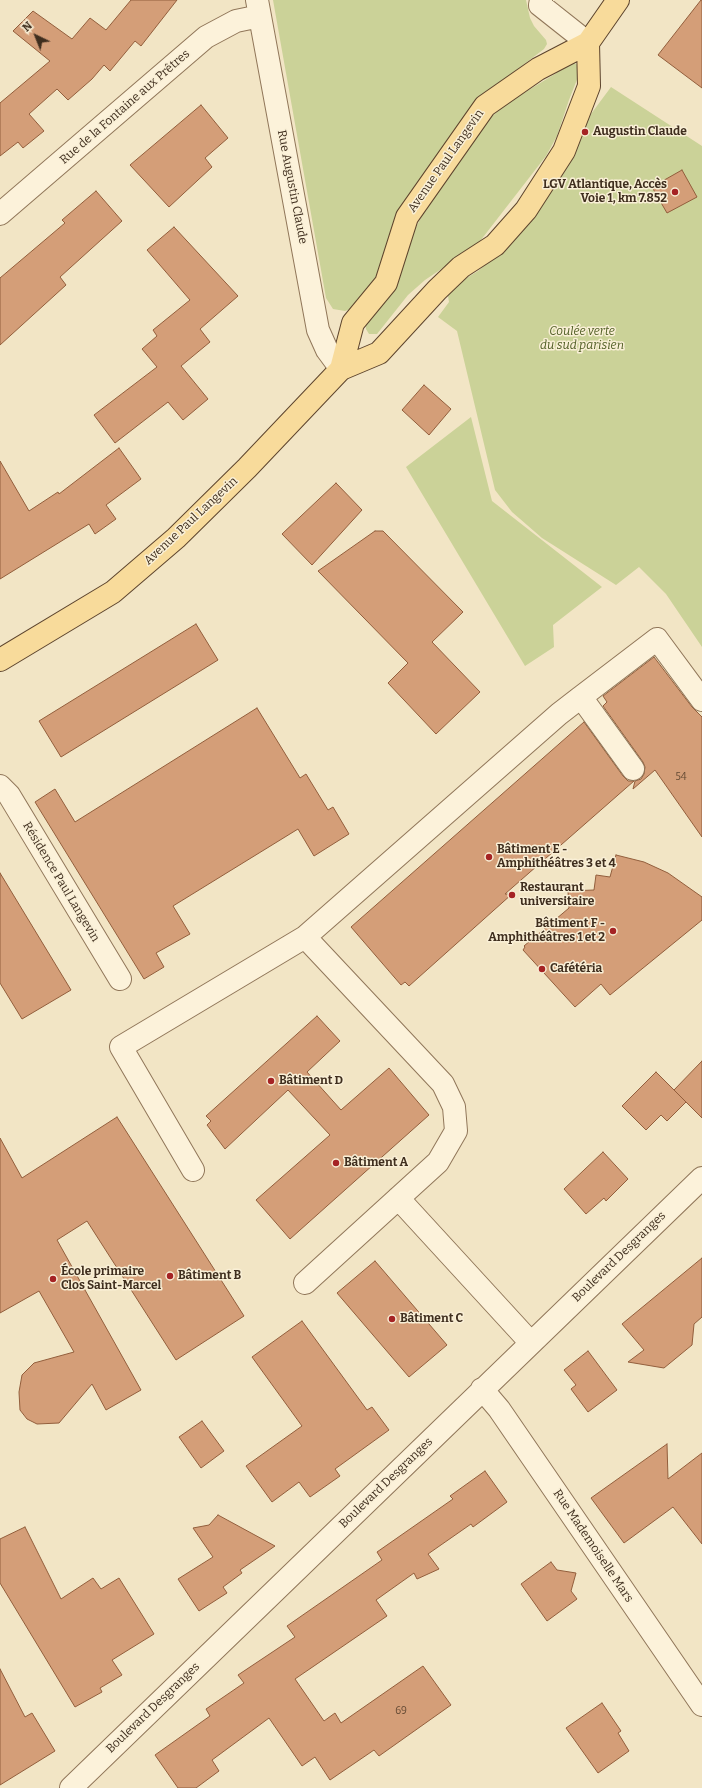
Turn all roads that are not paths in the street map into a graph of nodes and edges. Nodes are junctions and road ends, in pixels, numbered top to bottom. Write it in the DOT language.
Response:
graph roads {
  1 [pos="541,0"];
  2 [pos="618,0"];
  3 [pos="259,8"];
  4 [pos="588,44"];
  5 [pos="0,214"];
  6 [pos="341,369"];
  7 [pos="0,660"];
  8 [pos="581,697"];
  9 [pos="702,700"];
  10 [pos="633,769"];
  11 [pos="0,786"];
  12 [pos="305,937"];
  13 [pos="120,979"];
  14 [pos="194,1170"];
  15 [pos="702,1178"];
  16 [pos="398,1198"];
  17 [pos="305,1283"];
  18 [pos="531,1342"];
  19 [pos="482,1389"];
  20 [pos="702,1704"];
  21 [pos="71,1788"];
  1 -- 4 [label="street"];
  2 -- 4 [label="main road, Avenue Paul Langevin"];
  3 -- 5 [label="street, Rue de la Fontaine aux Prêtres"];
  3 -- 6 [label="street, Rue Augustin Claude"];
  4 -- 6 [label="main road, Avenue Paul Langevin"];
  4 -- 6 [label="main road, Avenue Paul Langevin"];
  6 -- 7 [label="main road, Avenue Paul Langevin"];
  8 -- 9 [label="street"];
  8 -- 10 [label="street"];
  8 -- 12 [label="street"];
  11 -- 13 [label="street, Résidence Paul Langevin"];
  12 -- 14 [label="street"];
  12 -- 16 [label="street"];
  15 -- 18 [label="street, Boulevard Desgranges"];
  16 -- 17 [label="street"];
  16 -- 18 [label="street"];
  18 -- 19 [label="street, Boulevard Desgranges"];
  19 -- 20 [label="street, Rue Mademoiselle Mars"];
  19 -- 21 [label="street, Boulevard Desgranges"];
}
